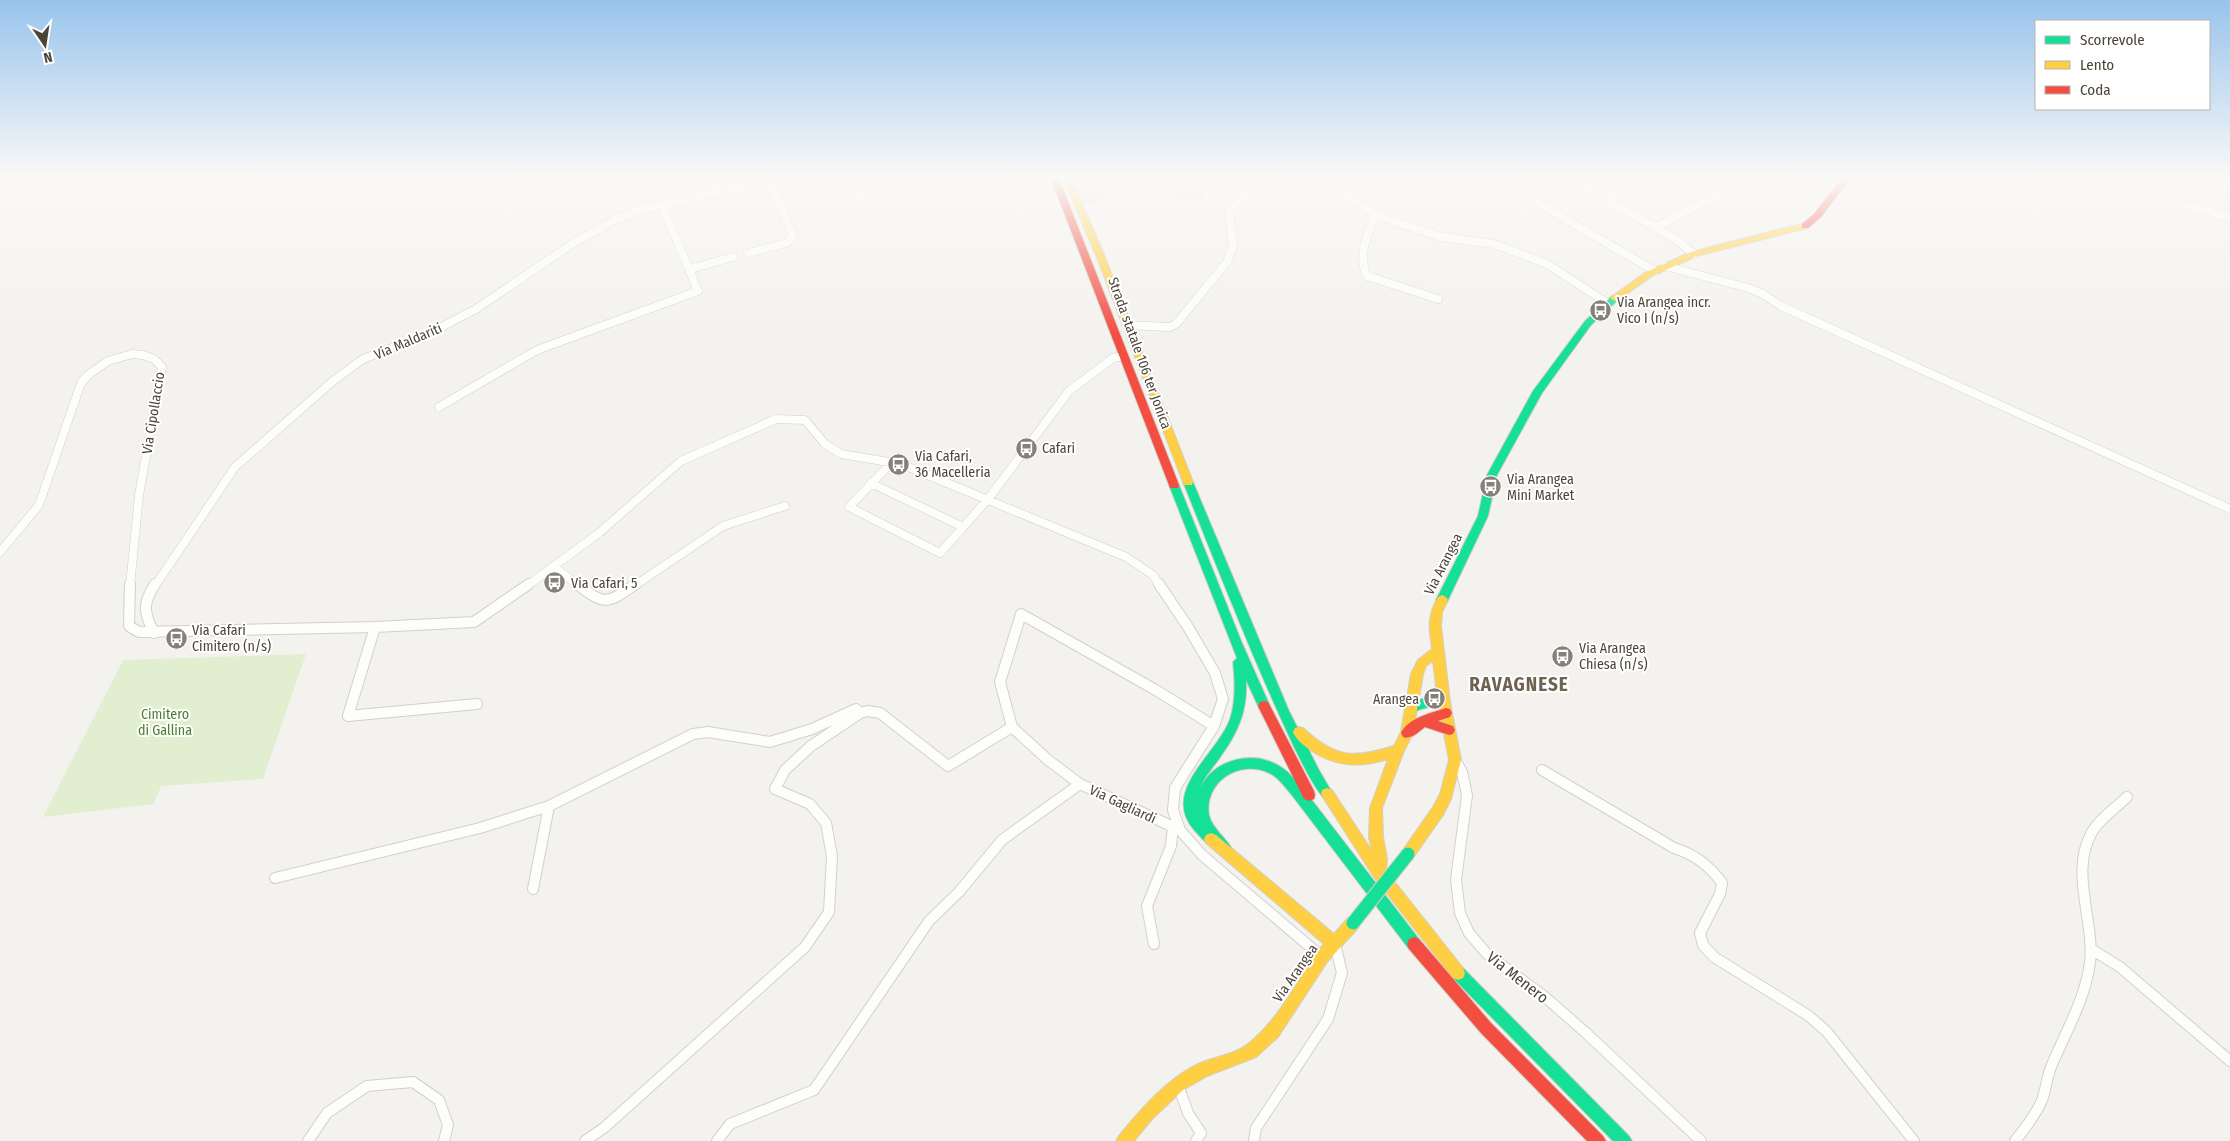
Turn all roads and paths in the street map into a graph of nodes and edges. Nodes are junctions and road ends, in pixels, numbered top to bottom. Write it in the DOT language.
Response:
graph roads {
  1 [pos="598,229"];
  2 [pos="673,229"];
  3 [pos="790,229"];
  4 [pos="1076,229"];
  5 [pos="1089,229"];
  6 [pos="1232,229"];
  7 [pos="1371,229"];
  8 [pos="1420,229"];
  9 [pos="1587,229"];
  10 [pos="1659,229"];
  11 [pos="1796,229"];
  12 [pos="748,253"];
  13 [pos="1694,254"];
  14 [pos="733,257"];
  15 [pos="1660,268"];
  16 [pos="690,269"];
  17 [pos="1438,299"];
  18 [pos="1607,303"];
  19 [pos="1126,325"];
  20 [pos="1123,356"];
  21 [pos="439,407"];
  22 [pos="892,462"];
  23 [pos="871,483"];
  24 [pos="989,498"];
  25 [pos="785,506"];
  26 [pos="2230,509"];
  27 [pos="963,527"];
  28 [pos="0,552"];
  29 [pos="554,566"];
  30 [pos="375,627"];
  31 [pos="154,633"];
  32 [pos="1238,650"];
  33 [pos="1438,651"];
  34 [pos="477,704"];
  35 [pos="1413,707"];
  36 [pos="1445,707"];
  37 [pos="1283,712"];
  38 [pos="860,713"];
  39 [pos="1423,721"];
  40 [pos="1214,726"];
  41 [pos="1012,727"];
  42 [pos="1449,730"];
  43 [pos="1407,733"];
  44 [pos="1398,750"];
  45 [pos="1455,760"];
  46 [pos="1542,770"];
  47 [pos="1080,784"];
  48 [pos="2127,797"];
  49 [pos="549,806"];
  50 [pos="1176,828"];
  51 [pos="1332,836"];
  52 [pos="1226,851"];
  53 [pos="1380,873"];
  54 [pos="275,878"];
  55 [pos="533,889"];
  56 [pos="1154,944"];
  57 [pos="1335,944"];
  58 [pos="2091,949"];
  59 [pos="1322,957"];
  60 [pos="2230,1061"];
  61 [pos="1178,1085"];
  62 [pos="308,1141"];
  63 [pos="444,1141"];
  64 [pos="585,1141"];
  65 [pos="717,1141"];
  66 [pos="1124,1141"];
  67 [pos="1196,1141"];
  68 [pos="1254,1141"];
  69 [pos="1598,1141"];
  70 [pos="1624,1141"];
  71 [pos="1701,1141"];
  72 [pos="1914,1141"];
  73 [pos="2015,1141"];
  1 -- 31 [label="street, Via Maldariti"];
  2 -- 16 [label="street"];
  3 -- 12 [label="street"];
  4 -- 20 [label="main road, Strada statale 106 ter Jonica"];
  5 -- 19 [label="main road, Strada statale 106 ter Jonica"];
  6 -- 19 [label="street"];
  7 -- 17 [label="street"];
  8 -- 18 [label="street"];
  9 -- 15 [label="street"];
  10 -- 13 [label="street"];
  11 -- 13 [label="main road, Via Arangea"];
  13 -- 15 [label="main road, Via Arangea"];
  14 -- 16 [label="street"];
  15 -- 18 [label="main road, Via Arangea"];
  15 -- 26 [label="street"];
  16 -- 21 [label="street"];
  18 -- 33 [label="main road, Via Arangea"];
  19 -- 37 [label="main road, Strada statale 106 ter Jonica"];
  20 -- 24 [label="street"];
  20 -- 32 [label="main road, Strada statale 106 ter Jonica"];
  22 -- 23 [label="street"];
  22 -- 24 [label="street"];
  22 -- 29 [label="street"];
  23 -- 27 [label="street"];
  23 -- 27 [label="street"];
  24 -- 27 [label="street"];
  24 -- 40 [label="street"];
  25 -- 29 [label="street"];
  28 -- 31 [label="street, Via Cipollaccio"];
  29 -- 30 [label="street"];
  30 -- 31 [label="street"];
  30 -- 34 [label="street"];
  32 -- 51 [label="main road, Strada statale 106 ter Jonica"];
  32 -- 52 [label="main road"];
  33 -- 35 [label="main road"];
  33 -- 36 [label="main road, Via Arangea"];
  35 -- 36 [label="main road"];
  35 -- 43 [label="main road"];
  36 -- 39 [label="main road"];
  36 -- 42 [label="main road, Via Arangea"];
  37 -- 44 [label="main road"];
  37 -- 53 [label="main road"];
  38 -- 41 [label="street"];
  38 -- 49 [label="street"];
  38 -- 64 [label="street"];
  39 -- 42 [label="main road"];
  39 -- 43 [label="main road"];
  40 -- 41 [label="street"];
  40 -- 50 [label="street"];
  41 -- 47 [label="street, Via Gagliardi"];
  42 -- 45 [label="main road, Via Arangea"];
  43 -- 44 [label="main road"];
  44 -- 53 [label="main road"];
  45 -- 57 [label="main road, Via Arangea, bridge"];
  45 -- 71 [label="street, Via Menero"];
  46 -- 72 [label="street"];
  47 -- 50 [label="street, Via Gagliardi"];
  47 -- 65 [label="street"];
  48 -- 58 [label="street"];
  49 -- 54 [label="street"];
  49 -- 55 [label="street"];
  50 -- 56 [label="street"];
  50 -- 59 [label="street, Via Gagliardi"];
  51 -- 52 [label="main road"];
  51 -- 69 [label="main road"];
  52 -- 57 [label="main road"];
  53 -- 70 [label="main road"];
  57 -- 59 [label="main road, Via Arangea"];
  57 -- 68 [label="street"];
  58 -- 60 [label="street"];
  58 -- 73 [label="street"];
  59 -- 61 [label="main road, Via Arangea"];
  61 -- 66 [label="main road, Via Arangea"];
  61 -- 67 [label="street"];
  62 -- 63 [label="street"];
}
